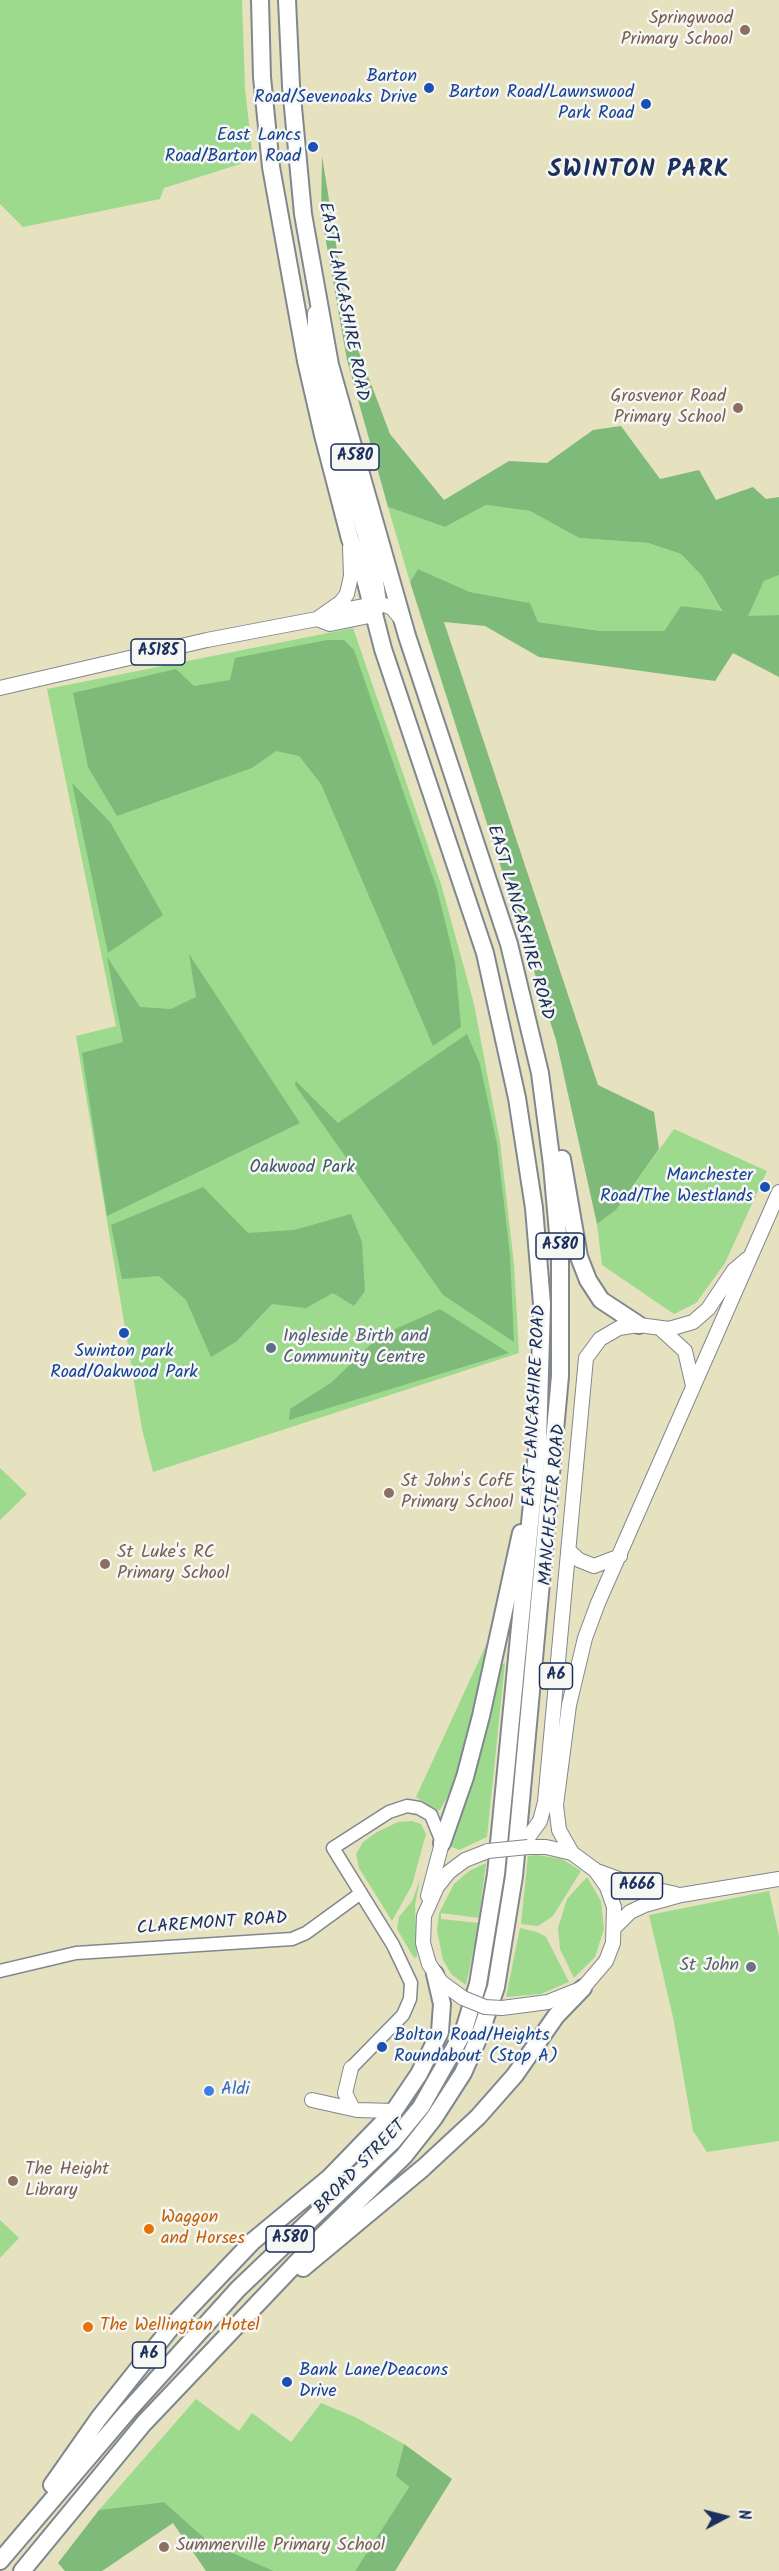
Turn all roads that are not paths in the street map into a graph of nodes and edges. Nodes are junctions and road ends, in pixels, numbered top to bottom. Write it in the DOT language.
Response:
graph roads {
  1 [pos="260,0"];
  2 [pos="287,0"];
  3 [pos="316,290"];
  4 [pos="350,539"];
  5 [pos="375,607"];
  6 [pos="321,616"];
  7 [pos="403,623"];
  8 [pos="0,688"];
  9 [pos="540,1073"];
  10 [pos="779,1192"];
  11 [pos="748,1258"];
  12 [pos="639,1325"];
  13 [pos="661,1329"];
  14 [pos="694,1388"];
  15 [pos="536,1469"];
  16 [pos="568,1550"];
  17 [pos="620,1556"];
  18 [pos="528,1841"];
  19 [pos="442,1843"];
  20 [pos="572,1853"];
  21 [pos="595,1870"];
  22 [pos="496,1874"];
  23 [pos="514,1876"];
  24 [pos="779,1878"];
  25 [pos="361,1893"];
  26 [pos="681,1895"];
  27 [pos="424,1916"];
  28 [pos="615,1927"];
  29 [pos="0,1971"];
  30 [pos="435,1974"];
  31 [pos="583,1988"];
  32 [pos="351,2068"];
  33 [pos="312,2100"];
  34 [pos="352,2109"];
  35 [pos="394,2111"];
  36 [pos="255,2305"];
  37 [pos="0,2560"];
  38 [pos="22,2571"];
  1 -- 4 [label="highway, EAST LANCASHIRE ROAD / A580"];
  2 -- 3 [label="highway, EAST LANCASHIRE ROAD / A580"];
  3 -- 5 [label="main road"];
  3 -- 7 [label="highway, EAST LANCASHIRE ROAD / A580"];
  4 -- 5 [label="highway, EAST LANCASHIRE ROAD / A580"];
  4 -- 6 [label="main road"];
  5 -- 6 [label="main road, A5185"];
  5 -- 7 [label="main road"];
  5 -- 15 [label="highway, EAST LANCASHIRE ROAD / A580"];
  6 -- 8 [label="main road, A5185"];
  7 -- 9 [label="highway, EAST LANCASHIRE ROAD / A580"];
  9 -- 12 [label="highway"];
  9 -- 23 [label="highway, EAST LANCASHIRE ROAD / A580"];
  10 -- 11 [label="main road, MANCHESTER ROAD / A6"];
  11 -- 13 [label="main road, MANCHESTER ROAD / A6"];
  11 -- 14 [label="main road, MANCHESTER ROAD / A6"];
  12 -- 13 [label="main road, MANCHESTER ROAD / A6"];
  12 -- 16 [label="main road, MANCHESTER ROAD / A6"];
  13 -- 14 [label="main road"];
  14 -- 17 [label="main road, MANCHESTER ROAD / A6"];
  15 -- 19 [label="highway"];
  15 -- 22 [label="highway, EAST LANCASHIRE ROAD / A580"];
  16 -- 17 [label="main road"];
  16 -- 18 [label="main road, MANCHESTER ROAD / A6"];
  17 -- 20 [label="main road, MANCHESTER ROAD / A6"];
  18 -- 20 [label="main road, A6"];
  18 -- 27 [label="main road, MANCHESTER ROAD / A6, bridge"];
  19 -- 25 [label="main road"];
  19 -- 27 [label="main road"];
  20 -- 21 [label="main road, A6"];
  21 -- 26 [label="main road, A666"];
  21 -- 28 [label="main road, A6"];
  22 -- 37 [label="highway, BROAD STREET / A580"];
  23 -- 36 [label="highway, BROAD STREET / A580"];
  24 -- 26 [label="main road, A666"];
  25 -- 29 [label="main road, CLAREMONT ROAD"];
  25 -- 32 [label="main road"];
  26 -- 28 [label="main road, A666"];
  27 -- 30 [label="main road, A6"];
  28 -- 31 [label="main road, A6"];
  30 -- 31 [label="main road, A6, bridge"];
  30 -- 35 [label="highway, A6"];
  31 -- 36 [label="highway, A6"];
  32 -- 34 [label="main road"];
  33 -- 34 [label="main road"];
  34 -- 35 [label="main road"];
  35 -- 37 [label="highway, A6"];
  36 -- 38 [label="highway, BROAD STREET / A6"];
}
